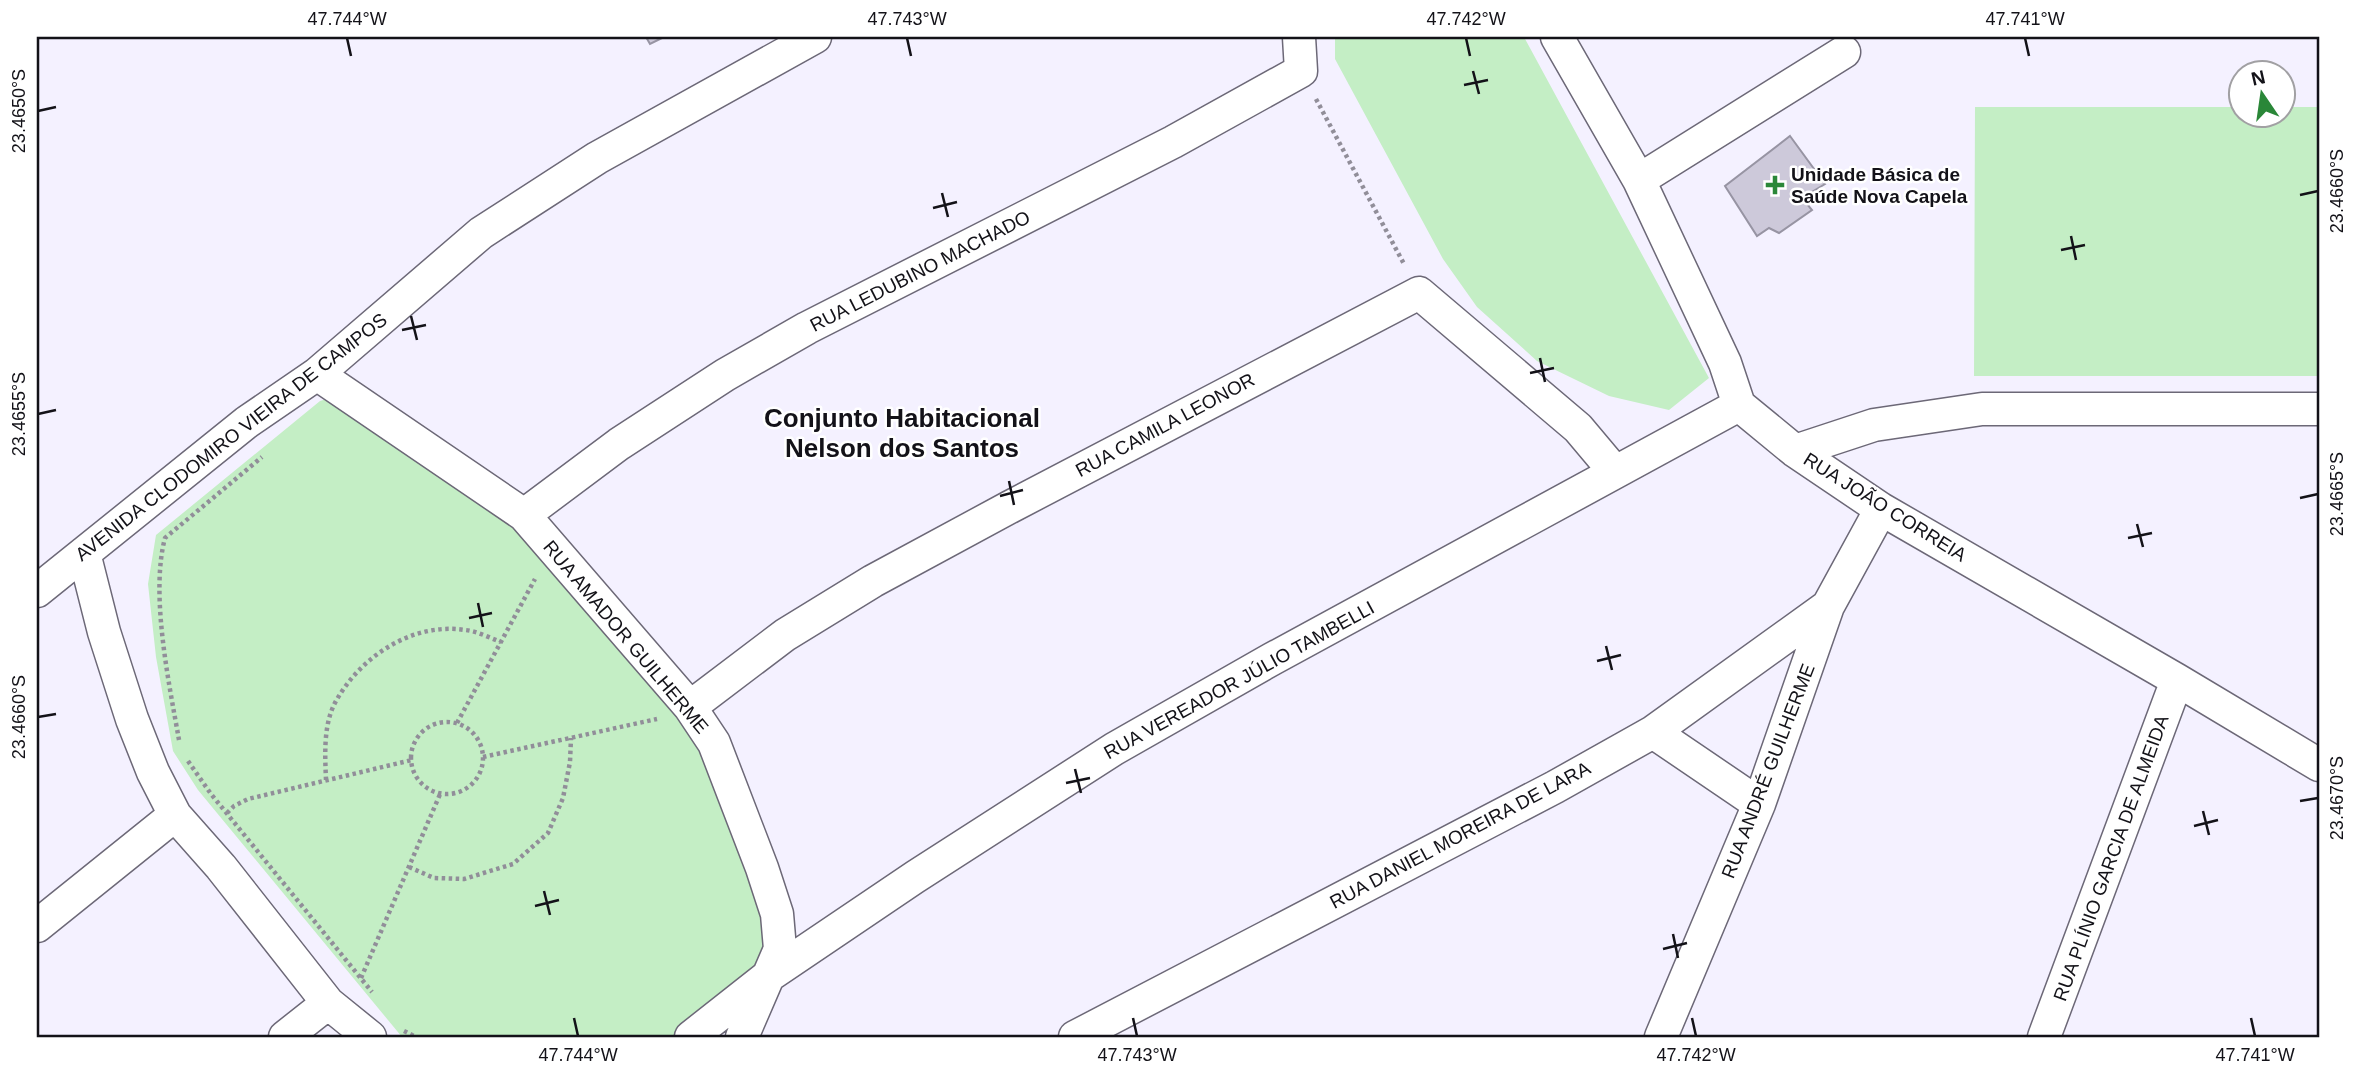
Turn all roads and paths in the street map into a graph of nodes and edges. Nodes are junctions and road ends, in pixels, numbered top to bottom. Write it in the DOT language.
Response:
graph roads {
  1 [pos="815,37"];
  2 [pos="1300,37"];
  3 [pos="1557,37"];
  4 [pos="1844,52"];
  5 [pos="1301,71"];
  6 [pos="1639,180"];
  7 [pos="1419,293"];
  8 [pos="317,374"];
  9 [pos="1739,405"];
  10 [pos="2319,409"];
  11 [pos="271,450"];
  12 [pos="1795,451"];
  13 [pos="1615,472"];
  14 [pos="1881,509"];
  15 [pos="524,515"];
  16 [pos="84,553"];
  17 [pos="537,575"];
  18 [pos="37,591"];
  19 [pos="1828,606"];
  20 [pos="501,642"];
  21 [pos="2178,680"];
  22 [pos="675,713"];
  23 [pos="457,723"];
  24 [pos="1653,732"];
  25 [pos="571,737"];
  26 [pos="484,757"];
  27 [pos="412,760"];
  28 [pos="2319,765"];
  29 [pos="326,780"];
  30 [pos="441,792"];
  31 [pos="1759,804"];
  32 [pos="227,813"];
  33 [pos="175,815"];
  34 [pos="409,867"];
  35 [pos="37,926"];
  36 [pos="355,972"];
  37 [pos="768,976"];
  38 [pos="361,978"];
  39 [pos="328,1003"];
  40 [pos="285,1037"];
  41 [pos="370,1037"];
  42 [pos="691,1037"];
  43 [pos="742,1037"];
  44 [pos="1075,1037"];
  45 [pos="1661,1037"];
  46 [pos="2044,1037"];
  1 -- 8 [label="street, AVENIDA CLODOMIRO VIEIRA DE CAMPOS"];
  2 -- 5 [label="street"];
  3 -- 6 [label="street"];
  4 -- 6 [label="street"];
  5 -- 7 [label="path"];
  5 -- 15 [label="street, RUA LEDUBINO MACHADO"];
  6 -- 9 [label="street"];
  7 -- 13 [label="street"];
  7 -- 22 [label="street, RUA CAMILA LEONOR"];
  8 -- 15 [label="street, RUA AMADOR GUILHERME"];
  8 -- 16 [label="street, AVENIDA CLODOMIRO VIEIRA DE CAMPOS"];
  9 -- 12 [label="street, RUA JOÃO CORREIA"];
  9 -- 13 [label="street, RUA VEREADOR JÚLIO TAMBELLI"];
  10 -- 12 [label="street"];
  11 -- 32 [label="path"];
  12 -- 14 [label="street, RUA JOÃO CORREIA"];
  13 -- 37 [label="street, RUA VEREADOR JÚLIO TAMBELLI"];
  14 -- 19 [label="street, RUA ANDRÉ GUILHERME"];
  14 -- 21 [label="street, RUA JOÃO CORREIA"];
  15 -- 22 [label="street, RUA AMADOR GUILHERME"];
  16 -- 18 [label="street, AVENIDA CLODOMIRO VIEIRA DE CAMPOS"];
  16 -- 33 [label="street"];
  17 -- 20 [label="path"];
  19 -- 24 [label="street, RUA DANIEL MOREIRA DE LARA"];
  19 -- 31 [label="street, RUA ANDRÉ GUILHERME"];
  20 -- 23 [label="path"];
  20 -- 29 [label="path"];
  21 -- 28 [label="street, RUA JOÃO CORREIA"];
  21 -- 46 [label="street, RUA PLÍNIO GARCIA DE ALMEIDA"];
  22 -- 25 [label="path"];
  22 -- 37 [label="street, RUA AMADOR GUILHERME"];
  23 -- 26 [label="path"];
  23 -- 27 [label="path"];
  24 -- 31 [label="street"];
  24 -- 44 [label="street, RUA DANIEL MOREIRA DE LARA"];
  25 -- 26 [label="path"];
  25 -- 34 [label="path"];
  26 -- 30 [label="path"];
  27 -- 29 [label="path"];
  27 -- 30 [label="path"];
  29 -- 32 [label="path"];
  30 -- 34 [label="path"];
  31 -- 45 [label="street, RUA ANDRÉ GUILHERME"];
  32 -- 36 [label="path"];
  33 -- 35 [label="street"];
  33 -- 39 [label="street"];
  34 -- 38 [label="path"];
  37 -- 42 [label="street, RUA VEREADOR JÚLIO TAMBELLI"];
  37 -- 43 [label="street, RUA AMADOR GUILHERME"];
  39 -- 40 [label="street"];
  39 -- 41 [label="street"];
}
